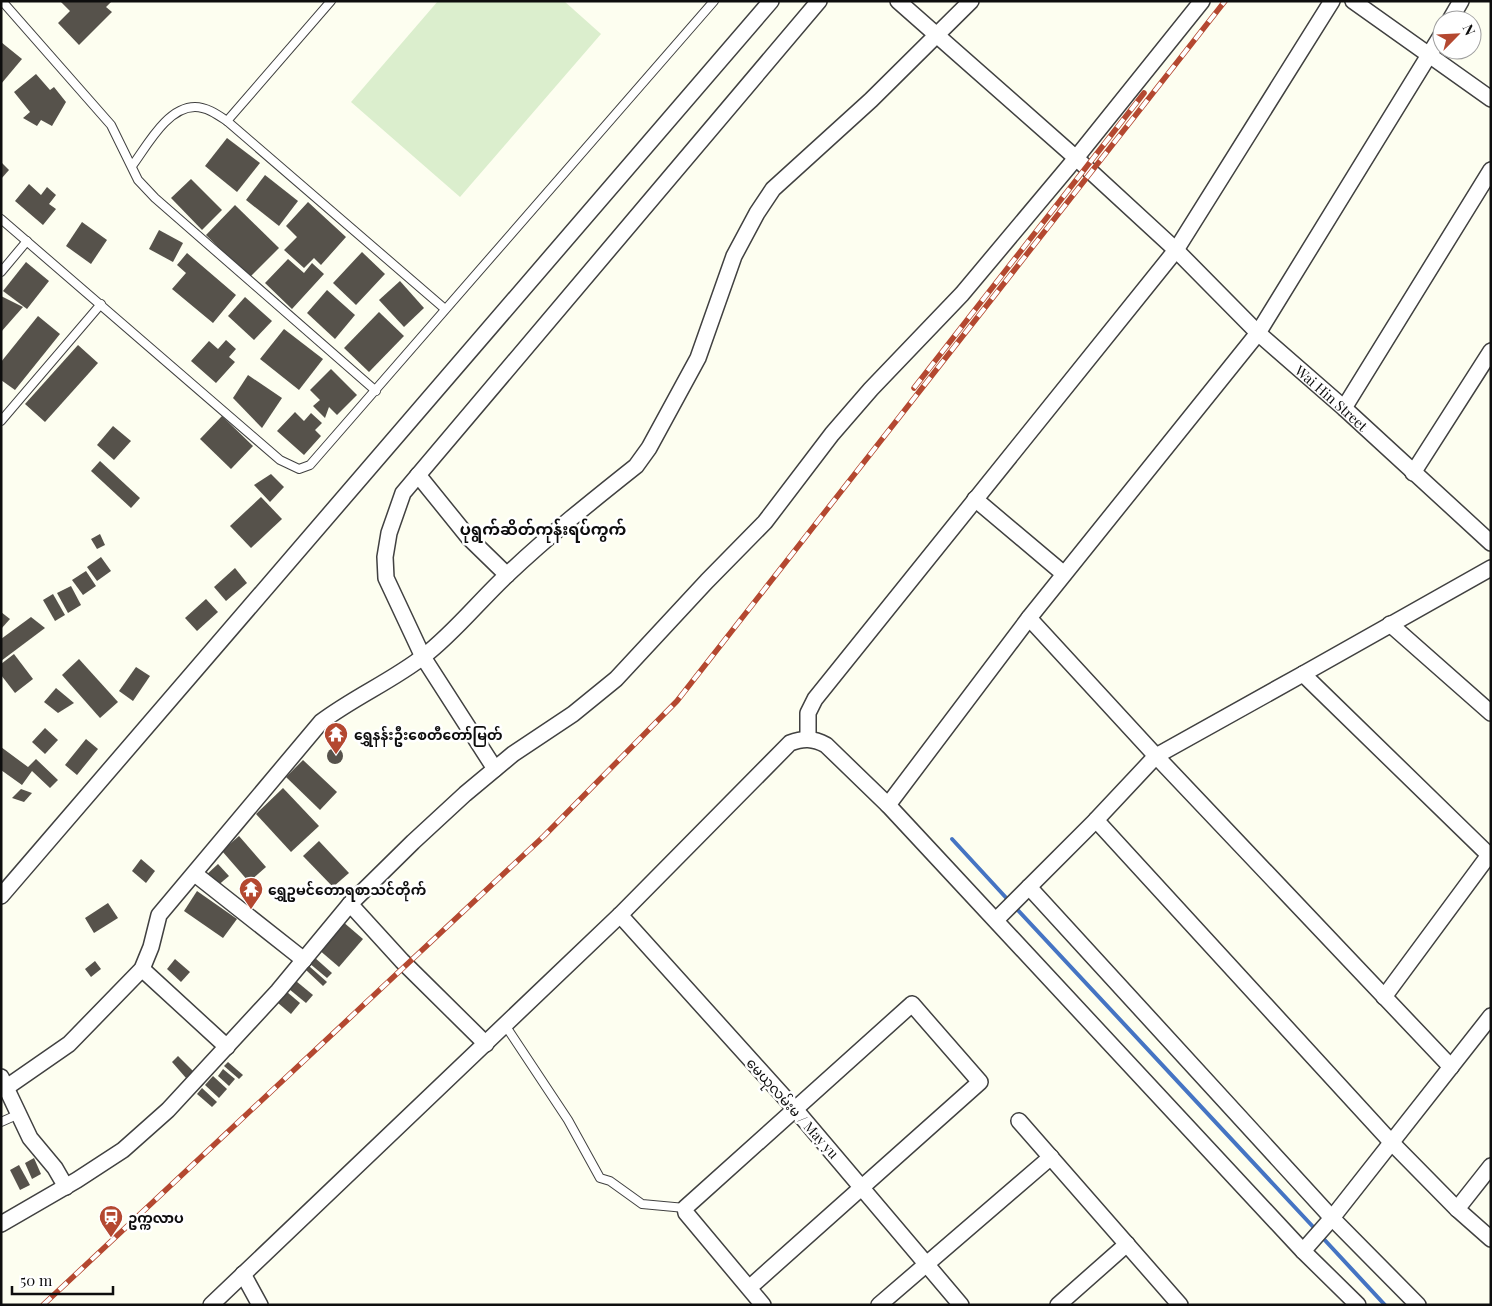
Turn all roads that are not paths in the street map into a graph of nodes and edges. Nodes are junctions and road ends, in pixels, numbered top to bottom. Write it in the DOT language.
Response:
graph roads {
  1 [pos="2,1"];
  2 [pos="714,1"];
  3 [pos="772,1"];
  4 [pos="819,1"];
  5 [pos="898,1"];
  6 [pos="971,1"];
  7 [pos="1202,1"];
  8 [pos="1332,1"];
  9 [pos="1353,1"];
  10 [pos="327,3"];
  11 [pos="936,36"];
  12 [pos="1432,51"];
  13 [pos="1429,56"];
  14 [pos="1491,99"];
  15 [pos="227,121"];
  16 [pos="1076,158"];
  17 [pos="132,166"];
  18 [pos="1491,170"];
  19 [pos="1,219"];
  20 [pos="27,241"];
  21 [pos="1176,250"];
  22 [pos="1,272"];
  23 [pos="101,304"];
  24 [pos="445,309"];
  25 [pos="1258,333"];
  26 [pos="1491,351"];
  27 [pos="376,391"];
  28 [pos="1344,408"];
  29 [pos="1,421"];
  30 [pos="1413,473"];
  31 [pos="418,475"];
  32 [pos="975,499"];
  33 [pos="1491,543"];
  34 [pos="1491,568"];
  35 [pos="1064,574"];
  36 [pos="507,575"];
  37 [pos="1029,618"];
  38 [pos="1390,624"];
  39 [pos="423,657"];
  40 [pos="1303,674"];
  41 [pos="1491,713"];
  42 [pos="808,739"];
  43 [pos="1156,756"];
  44 [pos="495,769"];
  45 [pos="888,805"];
  46 [pos="1096,820"];
  47 [pos="1490,856"];
  48 [pos="195,874"];
  49 [pos="1024,892"];
  50 [pos="1,896"];
  51 [pos="350,904"];
  52 [pos="620,916"];
  53 [pos="998,918"];
  54 [pos="304,960"];
  55 [pos="142,969"];
  56 [pos="1384,997"];
  57 [pos="1491,1016"];
  58 [pos="505,1025"];
  59 [pos="486,1044"];
  60 [pos="227,1047"];
  61 [pos="1450,1067"];
  62 [pos="4,1082"];
  63 [pos="794,1109"];
  64 [pos="18,1114"];
  65 [pos="1019,1121"];
  66 [pos="1,1122"];
  67 [pos="1392,1142"];
  68 [pos="1051,1157"];
  69 [pos="1491,1166"];
  70 [pos="862,1186"];
  71 [pos="66,1187"];
  72 [pos="685,1208"];
  73 [pos="1457,1210"];
  74 [pos="1329,1222"];
  75 [pos="1,1224"];
  76 [pos="1491,1239"];
  77 [pos="1127,1244"];
  78 [pos="1307,1246"];
  79 [pos="925,1264"];
  80 [pos="243,1274"];
  81 [pos="749,1288"];
  82 [pos="211,1305"];
  83 [pos="260,1305"];
  84 [pos="764,1305"];
  85 [pos="879,1305"];
  86 [pos="961,1305"];
  87 [pos="1058,1305"];
  88 [pos="1180,1305"];
  89 [pos="1358,1305"];
  90 [pos="1418,1305"];
  1 -- 17 [label="lane"];
  2 -- 24 [label="lane"];
  3 -- 50 [label="street"];
  4 -- 31 [label="street"];
  5 -- 11 [label="street, Wai Hin Street"];
  6 -- 11 [label="street"];
  7 -- 16 [label="street"];
  8 -- 21 [label="street"];
  9 -- 13 [label="street"];
  10 -- 15 [label="lane"];
  11 -- 16 [label="street, Wai Hin Street"];
  11 -- 36 [label="street"];
  12 -- 13 [label="street"];
  13 -- 14 [label="street"];
  13 -- 25 [label="street"];
  15 -- 17 [label="lane"];
  15 -- 24 [label="lane"];
  16 -- 21 [label="street, Wai Hin Street"];
  16 -- 44 [label="street"];
  17 -- 27 [label="lane"];
  18 -- 28 [label="street"];
  19 -- 20 [label="lane"];
  20 -- 22 [label="lane"];
  20 -- 23 [label="lane"];
  21 -- 25 [label="street, Wai Hin Street"];
  21 -- 32 [label="street"];
  23 -- 27 [label="lane"];
  23 -- 29 [label="lane"];
  24 -- 27 [label="lane"];
  25 -- 28 [label="street, Wai Hin Street"];
  25 -- 35 [label="street"];
  26 -- 30 [label="street"];
  28 -- 30 [label="street, Wai Hin Street"];
  30 -- 33 [label="street, Wai Hin Street"];
  31 -- 36 [label="street"];
  31 -- 39 [label="street"];
  32 -- 35 [label="street"];
  32 -- 42 [label="street"];
  34 -- 38 [label="street"];
  35 -- 37 [label="street"];
  36 -- 39 [label="street"];
  37 -- 43 [label="street"];
  37 -- 45 [label="street"];
  38 -- 40 [label="street"];
  38 -- 41 [label="street"];
  39 -- 44 [label="street"];
  39 -- 48 [label="street"];
  40 -- 43 [label="street"];
  40 -- 47 [label="street"];
  42 -- 45 [label="street"];
  42 -- 52 [label="street"];
  43 -- 46 [label="street"];
  43 -- 56 [label="street"];
  44 -- 51 [label="street"];
  45 -- 53 [label="street"];
  46 -- 49 [label="street"];
  46 -- 67 [label="street"];
  47 -- 56 [label="street"];
  48 -- 54 [label="street"];
  48 -- 55 [label="street"];
  49 -- 53 [label="street"];
  49 -- 74 [label="street"];
  51 -- 54 [label="street"];
  51 -- 59 [label="street"];
  52 -- 58 [label="street"];
  52 -- 63 [label="street, မေယုလမ်းမ / May yu"];
  53 -- 78 [label="street"];
  54 -- 60 [label="street"];
  55 -- 60 [label="street"];
  55 -- 62 [label="street"];
  56 -- 61 [label="street"];
  57 -- 61 [label="street"];
  58 -- 59 [label="street"];
  58 -- 72 [label="lane"];
  59 -- 80 [label="street"];
  60 -- 71 [label="street"];
  61 -- 67 [label="street"];
  62 -- 64 [label="street"];
  63 -- 70 [label="street, မေယုလမ်းမ / May yu"];
  63 -- 70 [label="street"];
  63 -- 72 [label="street"];
  64 -- 66 [label="lane"];
  64 -- 71 [label="street"];
  65 -- 68 [label="street"];
  67 -- 73 [label="street"];
  67 -- 74 [label="street"];
  68 -- 77 [label="street"];
  68 -- 79 [label="street"];
  69 -- 73 [label="street"];
  70 -- 79 [label="street, မေယုလမ်းမ / May yu"];
  70 -- 81 [label="street"];
  71 -- 75 [label="street"];
  72 -- 81 [label="street"];
  73 -- 76 [label="street"];
  74 -- 78 [label="street"];
  74 -- 90 [label="street"];
  77 -- 87 [label="street"];
  77 -- 88 [label="street"];
  78 -- 89 [label="street"];
  79 -- 85 [label="street"];
  79 -- 86 [label="street, မေယုလမ်းမ / May yu"];
  80 -- 82 [label="street"];
  80 -- 83 [label="street"];
  81 -- 84 [label="street"];
}
